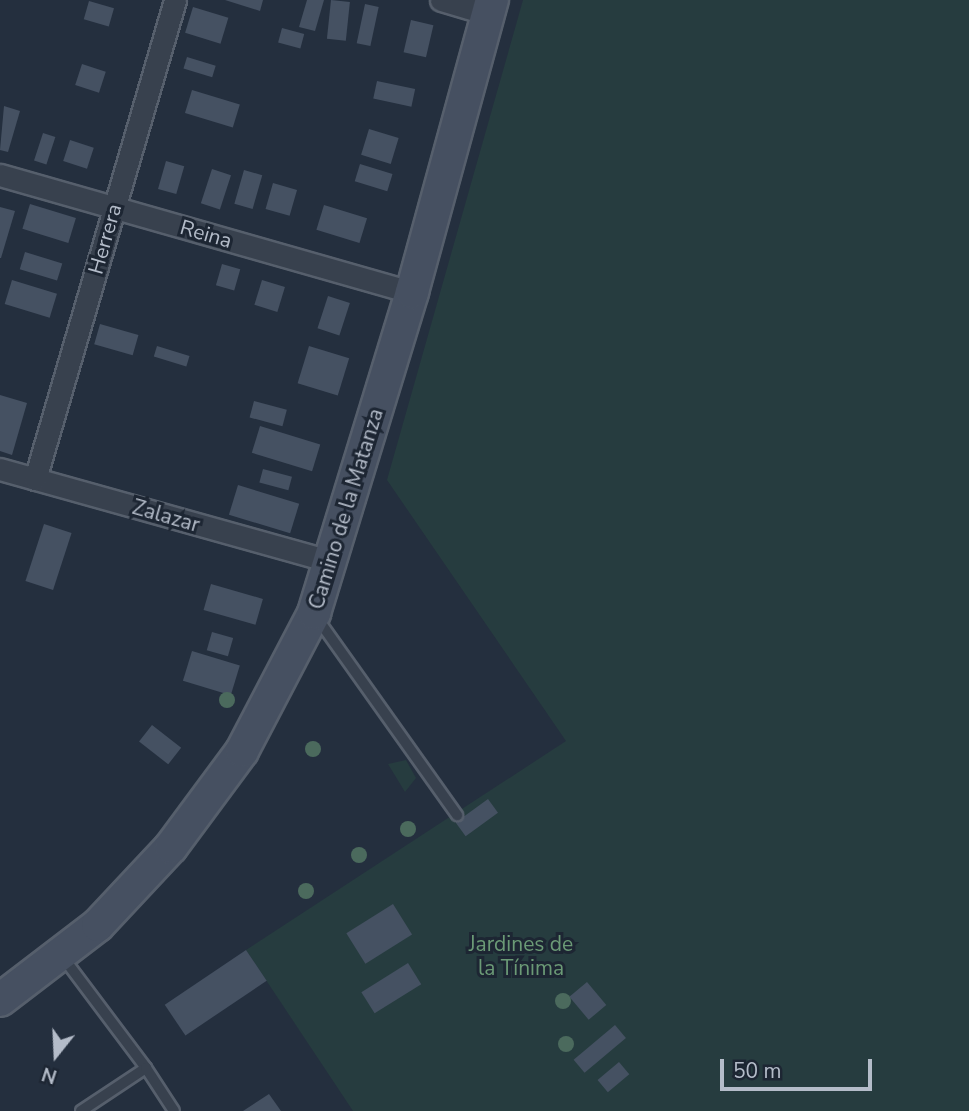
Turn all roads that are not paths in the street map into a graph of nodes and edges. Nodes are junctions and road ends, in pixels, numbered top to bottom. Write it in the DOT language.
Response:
graph roads {
  1 [pos="175,0"];
  2 [pos="441,0"];
  3 [pos="490,7"];
  4 [pos="0,175"];
  5 [pos="114,208"];
  6 [pos="412,292"];
  7 [pos="0,469"];
  8 [pos="35,479"];
  9 [pos="332,562"];
  10 [pos="314,613"];
  11 [pos="457,815"];
  12 [pos="60,954"];
  13 [pos="0,1000"];
  14 [pos="146,1068"];
  15 [pos="81,1111"];
  16 [pos="174,1111"];
  1 -- 5 [label="street, Herrera"];
  2 -- 3 [label="street"];
  3 -- 6 [label="street, Camino de la Matanza"];
  4 -- 5 [label="street, Reina"];
  5 -- 6 [label="street, Reina"];
  5 -- 8 [label="street, Herrera"];
  6 -- 9 [label="street, Camino de la Matanza"];
  7 -- 8 [label="street, Zalazar"];
  8 -- 9 [label="street, Zalazar"];
  9 -- 10 [label="street, Camino de la Matanza"];
  10 -- 11 [label="lane"];
  10 -- 12 [label="street, Camino de la Matanza"];
  12 -- 13 [label="street, Camino de la Matanza"];
  12 -- 14 [label="lane"];
  14 -- 15 [label="lane"];
  14 -- 16 [label="lane"];
}
